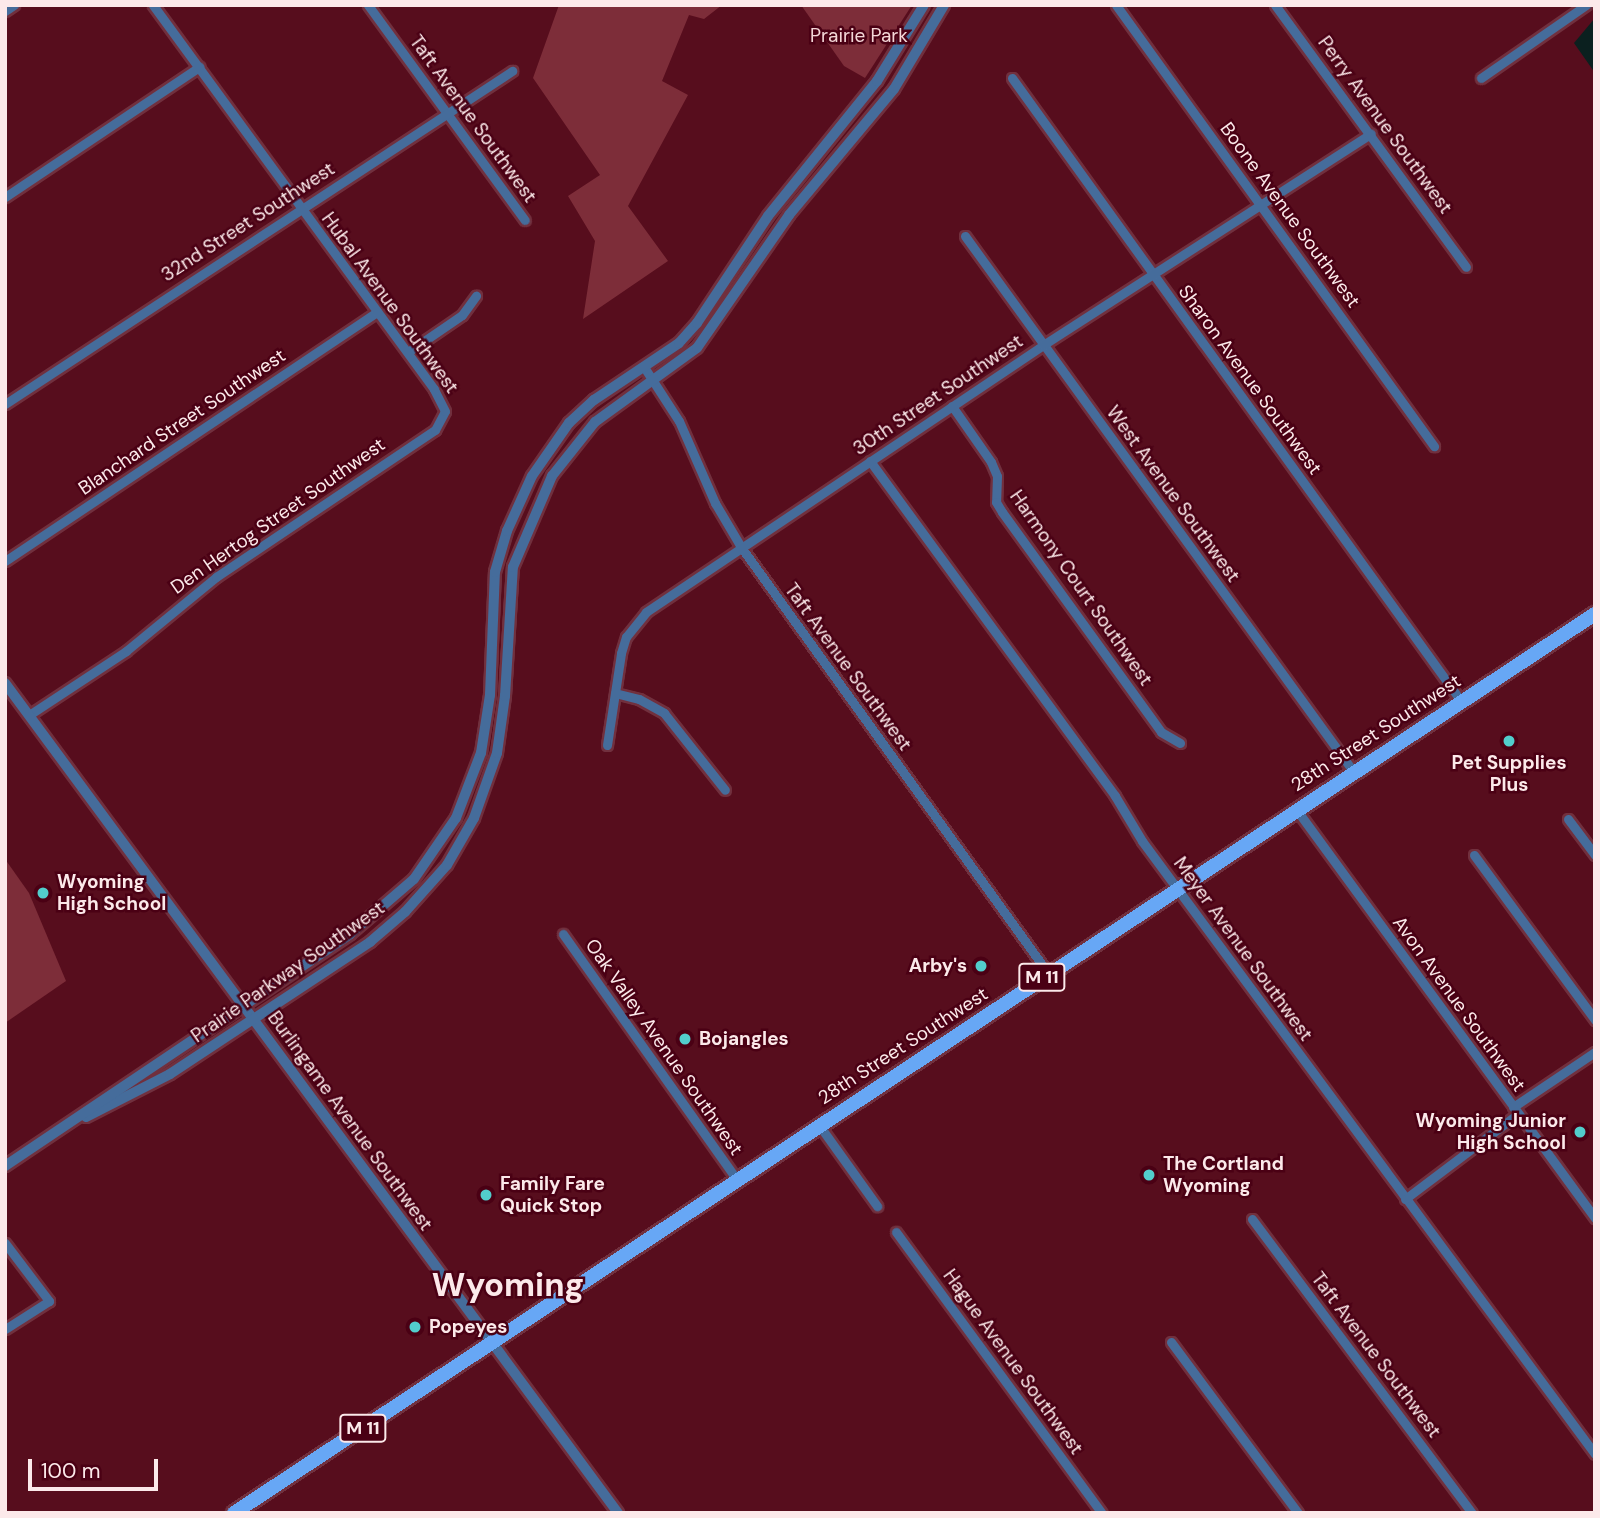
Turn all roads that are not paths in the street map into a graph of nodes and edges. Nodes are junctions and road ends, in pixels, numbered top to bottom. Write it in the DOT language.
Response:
graph roads {
  1 [pos="14,5"];
  2 [pos="153,5"];
  3 [pos="368,5"];
  4 [pos="924,5"];
  5 [pos="944,5"];
  6 [pos="1116,5"];
  7 [pos="1275,5"];
  8 [pos="1586,5"];
  9 [pos="5,11"];
  10 [pos="199,67"];
  11 [pos="512,71"];
  12 [pos="1012,78"];
  13 [pos="1481,78"];
  14 [pos="447,113"];
  15 [pos="1371,134"];
  16 [pos="5,197"];
  17 [pos="1261,205"];
  18 [pos="300,208"];
  19 [pos="525,220"];
  20 [pos="965,236"];
  21 [pos="1466,267"];
  22 [pos="1153,275"];
  23 [pos="476,296"];
  24 [pos="377,312"];
  25 [pos="1043,345"];
  26 [pos="408,352"];
  27 [pos="643,367"];
  28 [pos="653,381"];
  29 [pos="5,404"];
  30 [pos="952,406"];
  31 [pos="443,419"];
  32 [pos="1434,446"];
  33 [pos="870,461"];
  34 [pos="515,511"];
  35 [pos="531,517"];
  36 [pos="741,547"];
  37 [pos="5,561"];
  38 [pos="1595,614"];
  39 [pos="5,683"];
  40 [pos="615,693"];
  41 [pos="1461,701"];
  42 [pos="29,715"];
  43 [pos="1180,743"];
  44 [pos="607,745"];
  45 [pos="1353,771"];
  46 [pos="725,790"];
  47 [pos="1296,809"];
  48 [pos="1568,819"];
  49 [pos="1474,855"];
  50 [pos="1595,855"];
  51 [pos="1176,888"];
  52 [pos="563,934"];
  53 [pos="1048,973"];
  54 [pos="243,1004"];
  55 [pos="253,1019"];
  56 [pos="1595,1020"];
  57 [pos="1595,1052"];
  58 [pos="1516,1110"];
  59 [pos="80,1119"];
  60 [pos="819,1125"];
  61 [pos="5,1166"];
  62 [pos="737,1180"];
  63 [pos="1405,1199"];
  64 [pos="877,1206"];
  65 [pos="1595,1218"];
  66 [pos="1252,1219"];
  67 [pos="896,1232"];
  68 [pos="5,1243"];
  69 [pos="7,1331"];
  70 [pos="491,1342"];
  71 [pos="1171,1342"];
  72 [pos="1595,1454"];
  73 [pos="234,1513"];
  74 [pos="618,1513"];
  75 [pos="1102,1513"];
  76 [pos="1298,1513"];
  77 [pos="1472,1513"];
  1 -- 9 [label="street"];
  2 -- 10 [label="street, Hubal Avenue Southwest"];
  3 -- 14 [label="street, Taft Avenue Southwest"];
  4 -- 27 [label="street, Prairie Parkway Southwest"];
  5 -- 28 [label="street, Prairie Parkway Southwest"];
  6 -- 17 [label="street, Boone Avenue Southwest"];
  7 -- 15 [label="street, Perry Avenue Southwest"];
  8 -- 13 [label="street"];
  10 -- 16 [label="street"];
  10 -- 18 [label="street, Hubal Avenue Southwest"];
  11 -- 14 [label="street, 32nd Street Southwest"];
  12 -- 22 [label="street, Sharon Avenue Southwest"];
  14 -- 18 [label="street, 32nd Street Southwest"];
  14 -- 19 [label="street, Taft Avenue Southwest"];
  15 -- 17 [label="street, 30th Street Southwest"];
  15 -- 21 [label="street, Perry Avenue Southwest"];
  17 -- 22 [label="street, 30th Street Southwest"];
  17 -- 32 [label="street, Boone Avenue Southwest"];
  18 -- 24 [label="street, Hubal Avenue Southwest"];
  18 -- 29 [label="street, 32nd Street Southwest"];
  20 -- 25 [label="street, West Avenue Southwest"];
  22 -- 25 [label="street, 30th Street Southwest"];
  22 -- 41 [label="street, Sharon Avenue Southwest"];
  23 -- 26 [label="street"];
  24 -- 26 [label="street, Hubal Avenue Southwest"];
  24 -- 37 [label="street, Blanchard Street Southwest"];
  25 -- 30 [label="street, 30th Street Southwest"];
  25 -- 45 [label="street, West Avenue Southwest"];
  26 -- 31 [label="street, Hubal Avenue Southwest"];
  27 -- 28 [label="street, Taft Avenue Southwest"];
  27 -- 34 [label="street, Prairie Parkway Southwest"];
  28 -- 35 [label="street, Prairie Parkway Southwest"];
  28 -- 36 [label="street, Taft Avenue Southwest"];
  30 -- 33 [label="street, 30th Street Southwest"];
  30 -- 43 [label="street, Harmony Court Southwest"];
  31 -- 42 [label="street, Den Hertog Street Southwest"];
  33 -- 36 [label="street, 30th Street Southwest"];
  33 -- 51 [label="street, Meyer Avenue Southwest"];
  34 -- 35 [label="street"];
  34 -- 54 [label="street, Prairie Parkway Southwest"];
  35 -- 55 [label="street, Prairie Parkway Southwest"];
  36 -- 40 [label="street, 30th Street Southwest"];
  36 -- 53 [label="street, Taft Avenue Southwest"];
  38 -- 41 [label="main road, 28th Street Southwest / M 11"];
  39 -- 42 [label="street, Burlingame Avenue Southwest"];
  40 -- 44 [label="street, 30th Street Southwest"];
  40 -- 46 [label="street"];
  41 -- 45 [label="main road, 28th Street Southwest / M 11"];
  42 -- 54 [label="street, Burlingame Avenue Southwest"];
  45 -- 47 [label="main road, 28th Street Southwest / M 11"];
  47 -- 51 [label="main road, 28th Street Southwest / M 11"];
  47 -- 58 [label="street, Avon Avenue Southwest"];
  48 -- 50 [label="street"];
  49 -- 56 [label="street"];
  51 -- 53 [label="main road, 28th Street Southwest / M 11"];
  51 -- 63 [label="street, Meyer Avenue Southwest"];
  52 -- 62 [label="street, Oak Valley Avenue Southwest"];
  53 -- 60 [label="main road, 28th Street Southwest / M 11"];
  54 -- 55 [label="street, Burlingame Avenue Southwest"];
  54 -- 59 [label="street, Prairie Parkway Southwest"];
  55 -- 59 [label="street, Prairie Parkway Southwest"];
  55 -- 70 [label="street, Burlingame Avenue Southwest"];
  57 -- 58 [label="street"];
  58 -- 63 [label="street"];
  58 -- 65 [label="street, Avon Avenue Southwest"];
  59 -- 61 [label="street, Prairie Parkway Southwest"];
  60 -- 62 [label="main road, 28th Street Southwest / M 11"];
  60 -- 64 [label="street"];
  62 -- 70 [label="main road, 28th Street Southwest / M 11"];
  63 -- 72 [label="street, Meyer Avenue Southwest"];
  66 -- 77 [label="street, Taft Avenue Southwest"];
  67 -- 75 [label="street, Hague Avenue Southwest"];
  68 -- 69 [label="street"];
  70 -- 73 [label="main road, 28th Street Southwest / M 11"];
  70 -- 74 [label="street, Burlingame Avenue Southwest"];
  71 -- 76 [label="street"];
}
